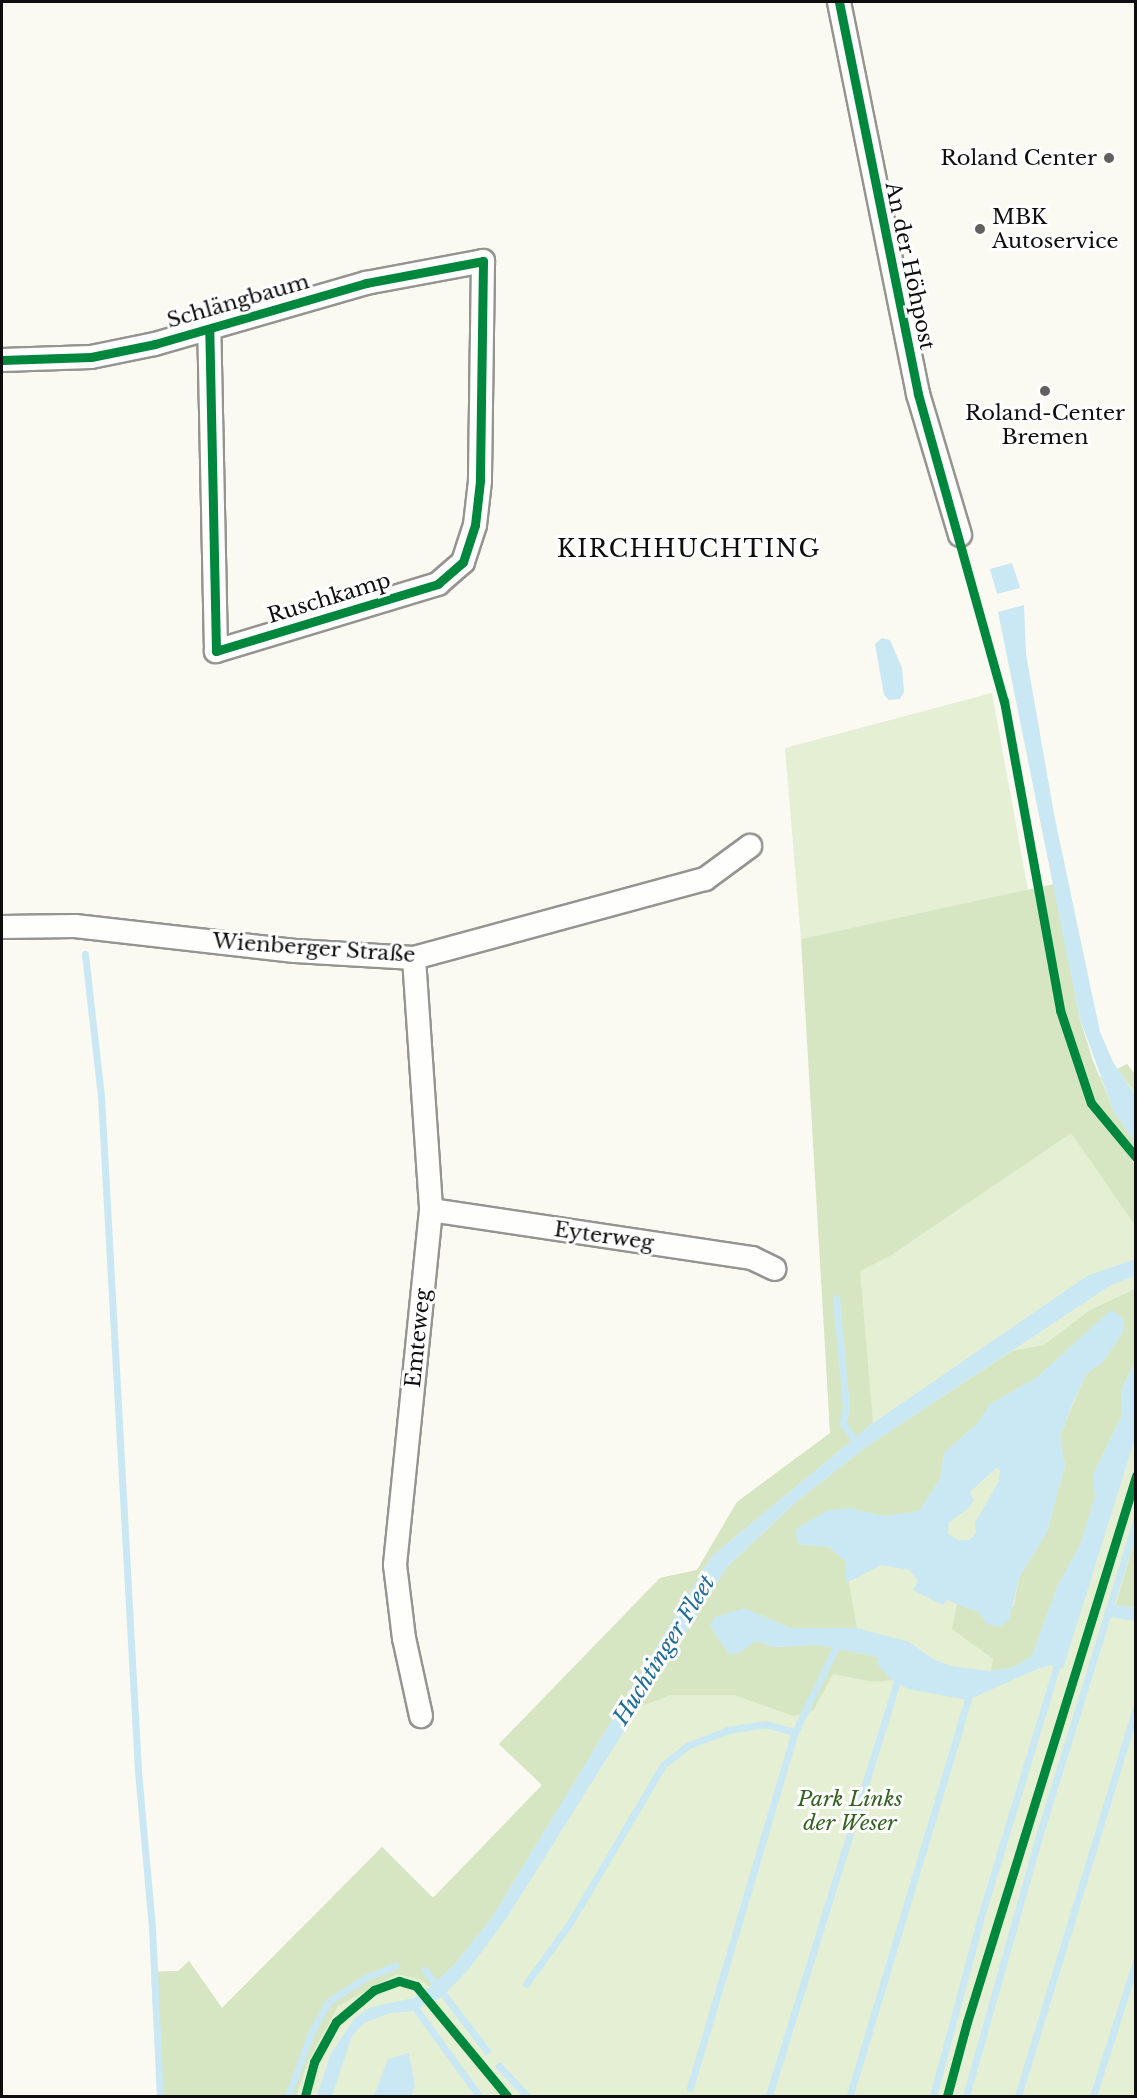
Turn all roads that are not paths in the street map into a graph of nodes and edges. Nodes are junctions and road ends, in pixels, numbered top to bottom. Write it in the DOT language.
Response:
graph roads {
  1 [pos="839,2"];
  2 [pos="483,261"];
  3 [pos="209,329"];
  4 [pos="2,360"];
  5 [pos="960,535"];
  6 [pos="750,846"];
  7 [pos="2,927"];
  8 [pos="414,958"];
  9 [pos="431,1210"];
  10 [pos="775,1269"];
  11 [pos="421,1716"];
  1 -- 5 [label="street, An der Höhpost"];
  2 -- 3 [label="street, Schlängbaum"];
  2 -- 3 [label="street, Ruschkamp"];
  3 -- 4 [label="street, Schlängbaum"];
  6 -- 8 [label="street, Wienberger Straße"];
  7 -- 8 [label="street, Wienberger Straße"];
  8 -- 9 [label="street, Emteweg"];
  9 -- 10 [label="street, Eyterweg"];
  9 -- 11 [label="street, Emteweg"];
}
